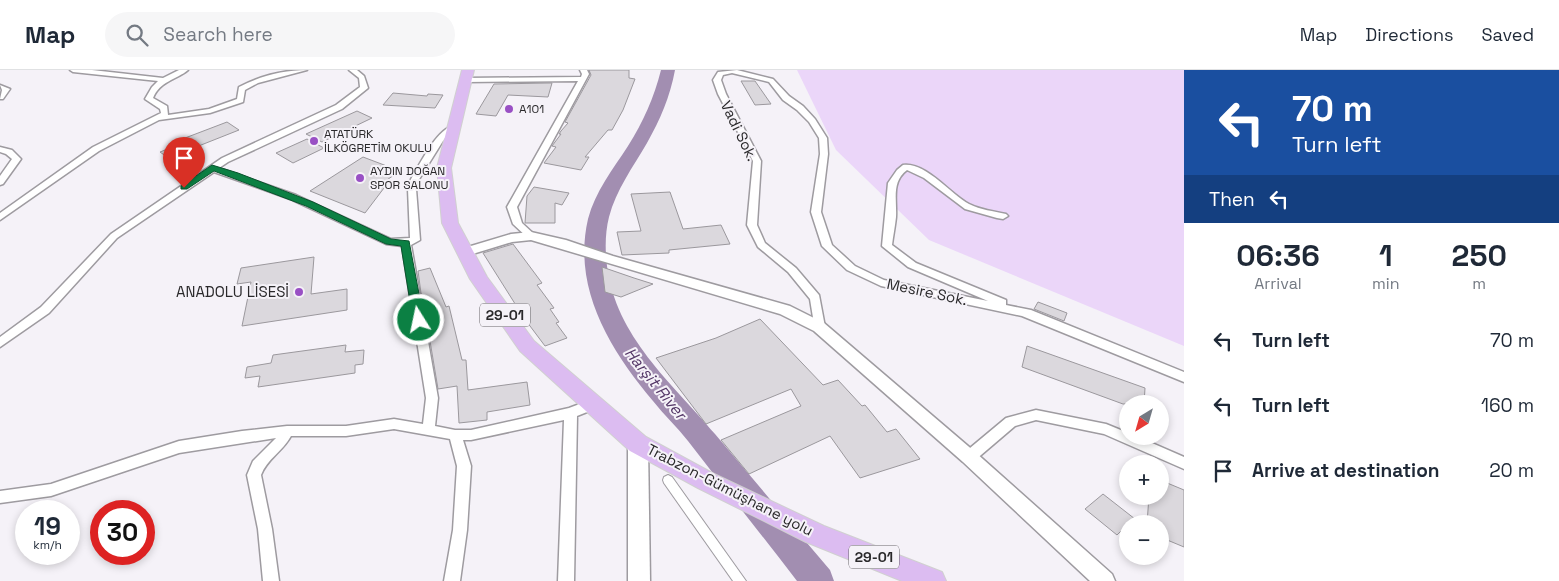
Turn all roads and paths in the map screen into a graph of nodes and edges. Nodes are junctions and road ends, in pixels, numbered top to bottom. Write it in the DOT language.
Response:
graph roads {
  1 [pos="73,70"];
  2 [pos="185,70"];
  3 [pos="264,70"];
  4 [pos="304,70"];
  5 [pos="352,70"];
  6 [pos="720,71"];
  7 [pos="732,71"];
  8 [pos="583,74"];
  9 [pos="467,75"];
  10 [pos="165,80"];
  11 [pos="0,88"];
  12 [pos="242,89"];
  13 [pos="0,97"];
  14 [pos="156,119"];
  15 [pos="455,127"];
  16 [pos="0,149"];
  17 [pos="212,168"];
  18 [pos="0,182"];
  19 [pos="1003,216"];
  20 [pos="0,217"];
  21 [pos="531,236"];
  22 [pos="406,243"];
  23 [pos="466,252"];
  24 [pos="1027,313"];
  25 [pos="819,327"];
  26 [pos="0,344"];
  27 [pos="1184,377"];
  28 [pos="593,404"];
  29 [pos="572,413"];
  30 [pos="428,430"];
  31 [pos="287,432"];
  32 [pos="455,435"];
  33 [pos="638,444"];
  34 [pos="969,457"];
  35 [pos="1184,463"];
  36 [pos="668,480"];
  37 [pos="0,497"];
  38 [pos="271,581"];
  39 [pos="452,581"];
  40 [pos="566,581"];
  41 [pos="639,581"];
  42 [pos="740,581"];
  43 [pos="933,581"];
  44 [pos="1105,581"];
  1 -- 10 [label="street"];
  2 -- 10 [label="street"];
  3 -- 12 [label="street"];
  4 -- 12 [label="street"];
  5 -- 17 [label="street"];
  6 -- 7 [label="street, Vadi Sok."];
  6 -- 25 [label="street, Vadi Sok."];
  7 -- 24 [label="street, Mesire Sok."];
  8 -- 9 [label="street"];
  8 -- 21 [label="street"];
  9 -- 15 [label="main road, Trabzon-Gümüşhane yolu / 29-01"];
  10 -- 14 [label="street"];
  11 -- 13 [label="street"];
  12 -- 14 [label="street"];
  14 -- 20 [label="street"];
  15 -- 22 [label="street"];
  15 -- 23 [label="main road, Trabzon-Gümüşhane yolu / 29-01"];
  16 -- 18 [label="street"];
  17 -- 22 [label="street"];
  17 -- 26 [label="street"];
  19 -- 24 [label="street"];
  21 -- 23 [label="street"];
  21 -- 25 [label="street"];
  22 -- 30 [label="street"];
  23 -- 28 [label="main road, Trabzon-Gümüşhane yolu / 29-01"];
  24 -- 27 [label="street"];
  25 -- 34 [label="street"];
  28 -- 29 [label="street"];
  28 -- 33 [label="main road, Trabzon-Gümüşhane yolu / 29-01"];
  29 -- 32 [label="street"];
  29 -- 40 [label="street"];
  30 -- 31 [label="street"];
  30 -- 32 [label="street"];
  31 -- 37 [label="street"];
  31 -- 38 [label="street"];
  32 -- 39 [label="street"];
  33 -- 41 [label="main road"];
  33 -- 43 [label="main road, Trabzon-Gümüşhane yolu / 29-01"];
  34 -- 35 [label="street"];
  34 -- 44 [label="street"];
  36 -- 42 [label="street"];
}
